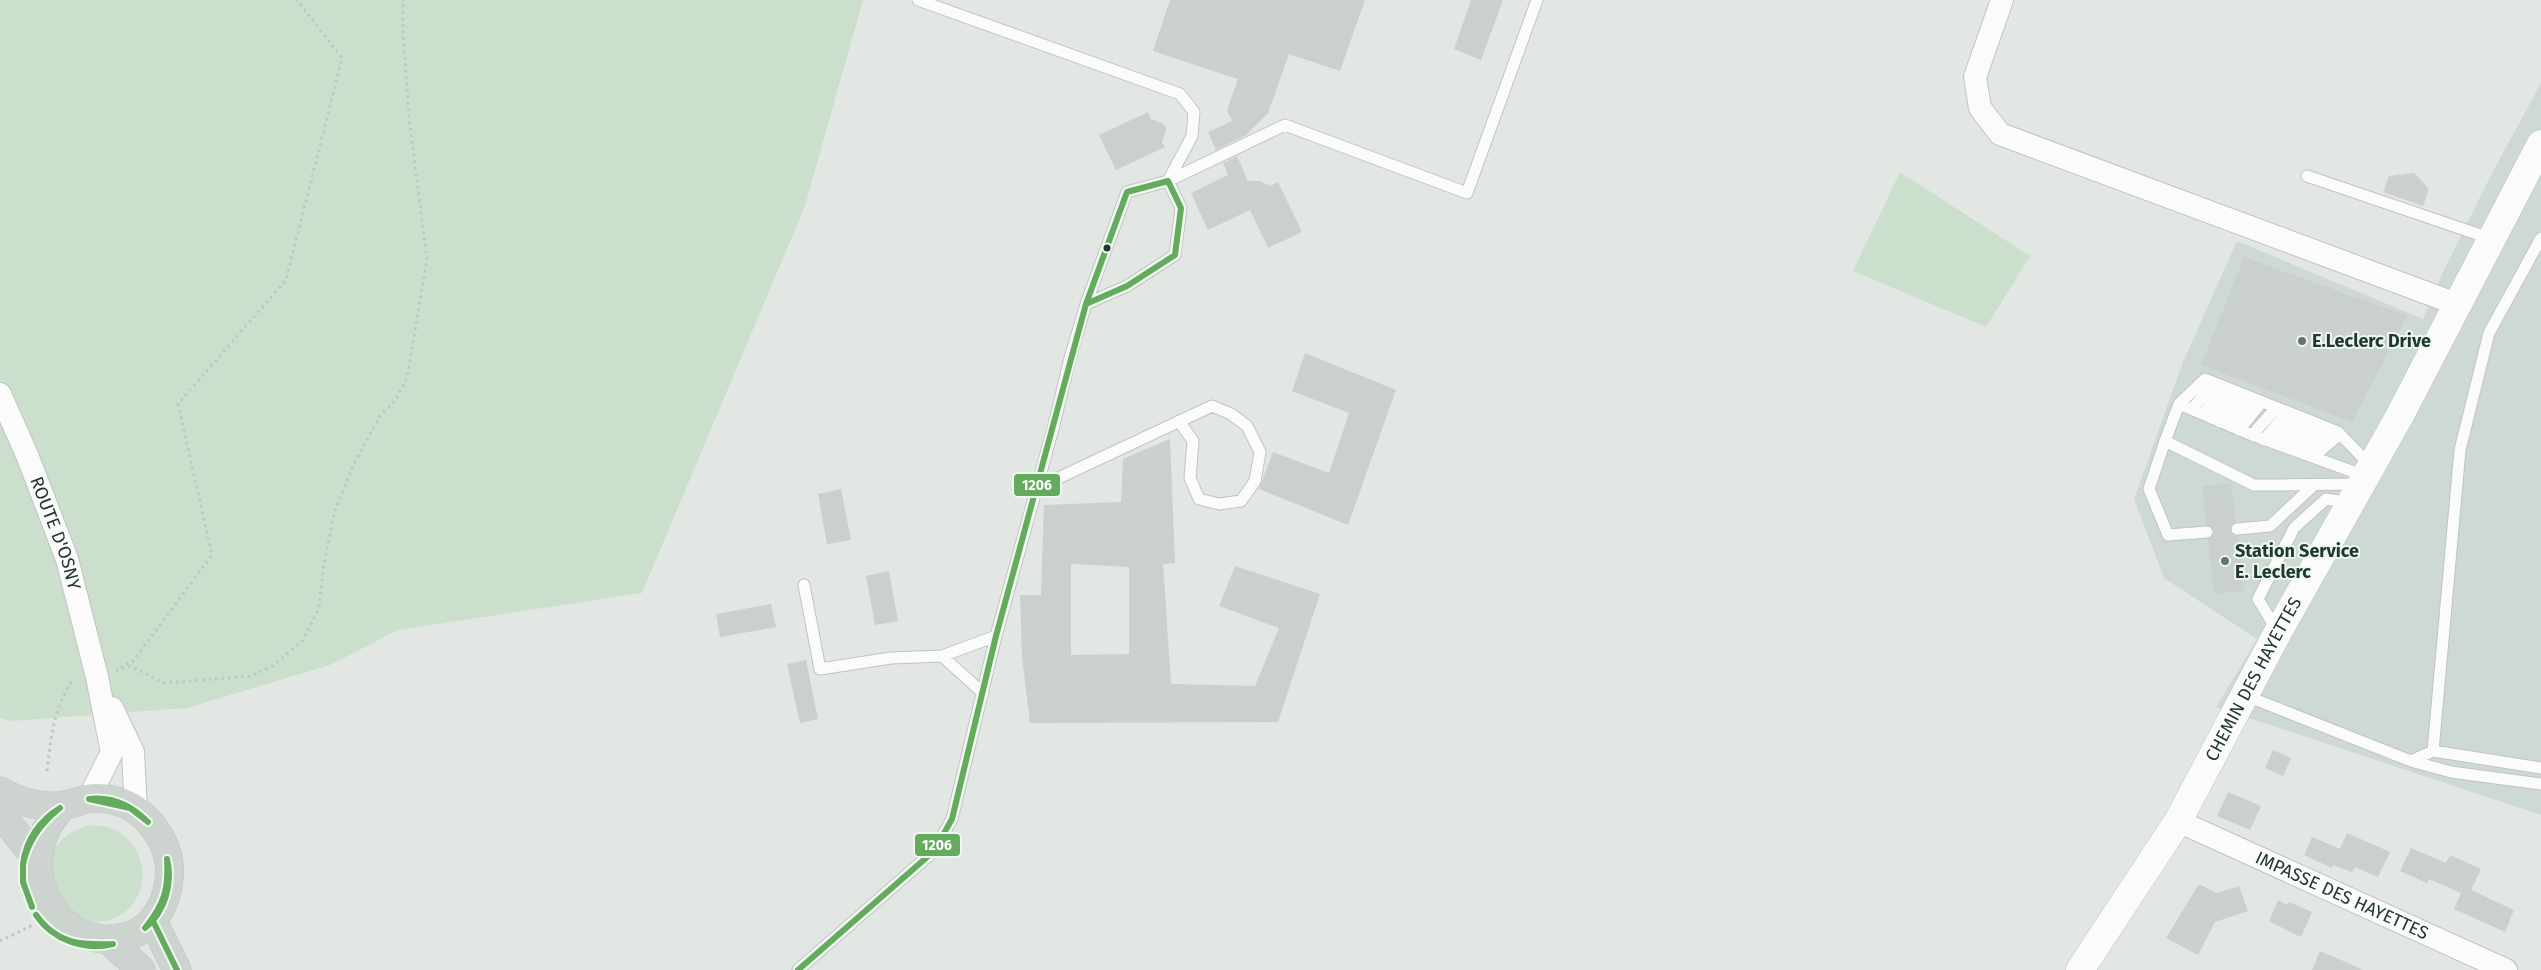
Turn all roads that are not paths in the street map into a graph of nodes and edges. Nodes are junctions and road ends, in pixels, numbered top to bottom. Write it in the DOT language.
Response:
graph roads {
  1 [pos="918,0"];
  2 [pos="1537,0"];
  3 [pos="2002,0"];
  4 [pos="2541,144"];
  5 [pos="2307,176"];
  6 [pos="1168,181"];
  7 [pos="2541,238"];
  8 [pos="2492,239"];
  9 [pos="1086,304"];
  10 [pos="2459,305"];
  11 [pos="2238,392"];
  12 [pos="0,394"];
  13 [pos="2178,404"];
  14 [pos="2192,409"];
  15 [pos="2303,418"];
  16 [pos="1179,421"];
  17 [pos="2221,422"];
  18 [pos="2340,434"];
  19 [pos="2252,435"];
  20 [pos="2165,441"];
  21 [pos="2288,448"];
  22 [pos="2361,482"];
  23 [pos="2314,485"];
  24 [pos="1037,488"];
  25 [pos="2237,529"];
  26 [pos="2207,532"];
  27 [pos="804,585"];
  28 [pos="2278,632"];
  29 [pos="996,636"];
  30 [pos="942,656"];
  31 [pos="97,677"];
  32 [pos="982,694"];
  33 [pos="2244,694"];
  34 [pos="2433,751"];
  35 [pos="2411,761"];
  36 [pos="2541,768"];
  37 [pos="2541,784"];
  38 [pos="0,791"];
  39 [pos="77,802"];
  40 [pos="136,809"];
  41 [pos="0,813"];
  42 [pos="2178,821"];
  43 [pos="27,846"];
  44 [pos="153,921"];
  45 [pos="114,945"];
  46 [pos="141,970"];
  47 [pos="177,970"];
  48 [pos="798,970"];
  49 [pos="2080,970"];
  50 [pos="2506,970"];
  1 -- 6 [label="lane"];
  2 -- 6 [label="lane"];
  3 -- 10 [label="street"];
  4 -- 8 [label="street, CHEMIN DES HAYETTES"];
  5 -- 8 [label="lane"];
  6 -- 9 [label="lane"];
  6 -- 9 [label="lane"];
  7 -- 34 [label="lane"];
  8 -- 10 [label="street, CHEMIN DES HAYETTES"];
  9 -- 24 [label="lane"];
  10 -- 22 [label="street, CHEMIN DES HAYETTES"];
  11 -- 13 [label="lane"];
  11 -- 14 [label="lane"];
  11 -- 15 [label="lane"];
  11 -- 17 [label="lane"];
  11 -- 17 [label="lane"];
  11 -- 17 [label="lane"];
  12 -- 31 [label="street, ROUTE D'OSNY"];
  13 -- 14 [label="lane"];
  13 -- 20 [label="lane"];
  14 -- 17 [label="lane"];
  15 -- 18 [label="lane"];
  15 -- 19 [label="lane"];
  15 -- 21 [label="lane"];
  15 -- 21 [label="lane"];
  15 -- 21 [label="lane"];
  16 -- 16 [label="lane"];
  16 -- 24 [label="lane"];
  17 -- 19 [label="lane"];
  18 -- 21 [label="lane"];
  18 -- 22 [label="lane"];
  19 -- 21 [label="lane"];
  20 -- 23 [label="lane"];
  20 -- 26 [label="lane"];
  21 -- 22 [label="lane"];
  22 -- 23 [label="lane"];
  22 -- 28 [label="street, CHEMIN DES HAYETTES"];
  22 -- 28 [label="lane"];
  23 -- 25 [label="lane"];
  24 -- 29 [label="lane"];
  27 -- 30 [label="lane"];
  28 -- 33 [label="street, CHEMIN DES HAYETTES"];
  29 -- 30 [label="lane"];
  29 -- 32 [label="lane"];
  30 -- 32 [label="lane"];
  31 -- 39 [label="street, ROUTE D'OSNY"];
  31 -- 40 [label="street, ROUTE D'OSNY"];
  32 -- 48 [label="lane"];
  33 -- 35 [label="lane"];
  33 -- 42 [label="street, CHEMIN DES HAYETTES"];
  34 -- 35 [label="lane"];
  34 -- 36 [label="lane"];
  35 -- 37 [label="lane"];
  38 -- 39 [label="main road"];
  39 -- 40 [label="main road"];
  39 -- 43 [label="main road"];
  40 -- 44 [label="main road"];
  41 -- 43 [label="main road"];
  42 -- 49 [label="street, CHEMIN DES HAYETTES"];
  42 -- 50 [label="street, IMPASSE DES HAYETTES"];
  43 -- 45 [label="main road"];
  44 -- 45 [label="main road"];
  44 -- 47 [label="main road"];
  45 -- 46 [label="main road"];
}
